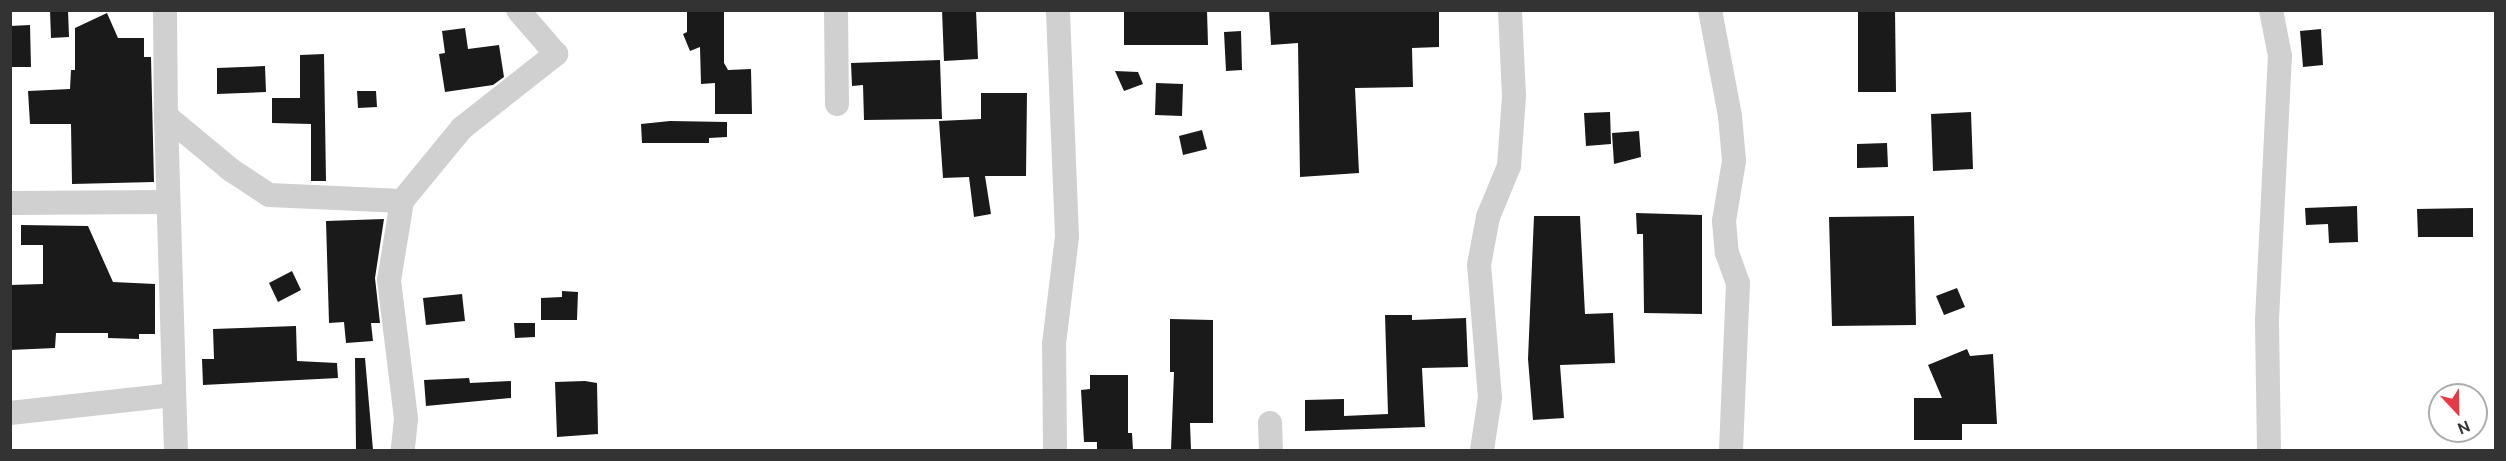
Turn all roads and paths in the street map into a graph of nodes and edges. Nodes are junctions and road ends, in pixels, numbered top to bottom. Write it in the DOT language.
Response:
graph roads {
  1 [pos="165,10"];
  2 [pos="518,10"];
  3 [pos="836,10"];
  4 [pos="1058,10"];
  5 [pos="1510,10"];
  6 [pos="1710,10"];
  7 [pos="2271,10"];
  8 [pos="837,104"];
  9 [pos="166,116"];
  10 [pos="402,201"];
  11 [pos="166,202"];
  12 [pos="10,203"];
  13 [pos="173,395"];
  14 [pos="10,413"];
  15 [pos="1270,423"];
  16 [pos="176,450"];
  17 [pos="403,450"];
  18 [pos="1055,450"];
  19 [pos="1271,450"];
  20 [pos="1482,450"];
  21 [pos="1731,450"];
  22 [pos="2269,450"];
  1 -- 9 [label="street"];
  2 -- 10 [label="street"];
  3 -- 8 [label="street"];
  4 -- 18 [label="street"];
  5 -- 20 [label="street"];
  6 -- 21 [label="street"];
  7 -- 22 [label="street"];
  9 -- 10 [label="street"];
  9 -- 11 [label="street"];
  10 -- 17 [label="street"];
  11 -- 12 [label="street"];
  11 -- 13 [label="street"];
  13 -- 14 [label="street"];
  13 -- 16 [label="street"];
  15 -- 19 [label="street"];
}
